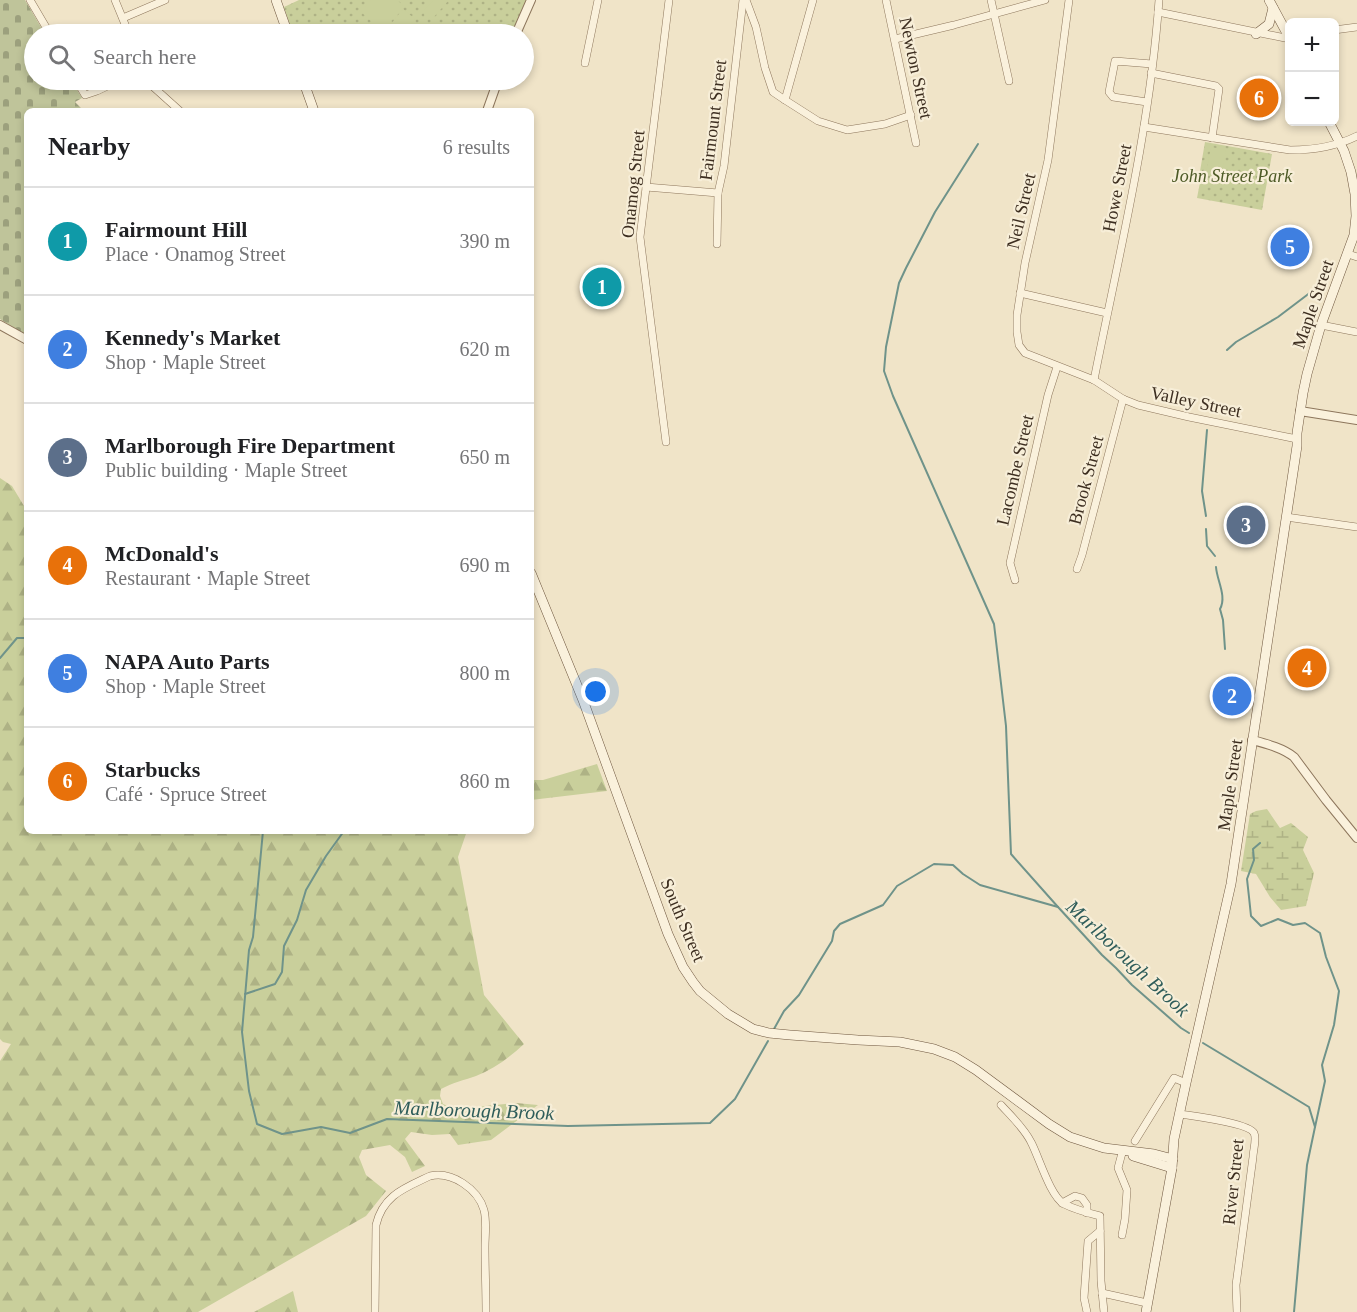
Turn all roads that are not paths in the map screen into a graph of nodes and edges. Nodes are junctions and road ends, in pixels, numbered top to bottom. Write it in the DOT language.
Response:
graph roads {
  1 [pos="30,0"];
  2 [pos="115,0"];
  3 [pos="165,0"];
  4 [pos="276,0"];
  5 [pos="531,0"];
  6 [pos="598,0"];
  7 [pos="669,0"];
  8 [pos="744,0"];
  9 [pos="813,0"];
  10 [pos="886,0"];
  11 [pos="991,0"];
  12 [pos="1045,0"];
  13 [pos="1069,0"];
  14 [pos="1159,0"];
  15 [pos="1271,4"];
  16 [pos="1158,12"];
  17 [pos="994,14"];
  18 [pos="123,18"];
  19 [pos="44,24"];
  20 [pos="125,24"];
  21 [pos="284,24"];
  22 [pos="520,24"];
  23 [pos="1357,27"];
  24 [pos="1339,29"];
  25 [pos="1285,30"];
  26 [pos="1256,34"];
  27 [pos="1285,38"];
  28 [pos="895,39"];
  29 [pos="585,63"];
  30 [pos="1152,64"];
  31 [pos="1151,73"];
  32 [pos="1009,81"];
  33 [pos="82,90"];
  34 [pos="99,90"];
  35 [pos="157,90"];
  36 [pos="307,90"];
  37 [pos="494,90"];
  38 [pos="785,100"];
  39 [pos="1148,102"];
  40 [pos="177,108"];
  41 [pos="313,108"];
  42 [pos="488,108"];
  43 [pos="911,115"];
  44 [pos="1331,126"];
  45 [pos="1144,127"];
  46 [pos="1357,136"];
  47 [pos="1212,138"];
  48 [pos="1339,142"];
  49 [pos="916,143"];
  50 [pos="646,187"];
  51 [pos="718,193"];
  52 [pos="717,244"];
  53 [pos="1352,255"];
  54 [pos="1020,293"];
  55 [pos="1107,313"];
  56 [pos="0,325"];
  57 [pos="1321,326"];
  58 [pos="1357,332"];
  59 [pos="24,338"];
  60 [pos="1057,367"];
  61 [pos="1094,380"];
  62 [pos="1123,399"];
  63 [pos="1300,411"];
  64 [pos="1357,420"];
  65 [pos="1297,439"];
  66 [pos="666,442"];
  67 [pos="1286,517"];
  68 [pos="1357,527"];
  69 [pos="1077,569"];
  70 [pos="534,580"];
  71 [pos="1015,580"];
  72 [pos="1252,740"];
  73 [pos="1357,838"];
  74 [pos="1186,1083"];
  75 [pos="1001,1105"];
  76 [pos="1180,1114"];
  77 [pos="1174,1139"];
  78 [pos="1135,1141"];
  79 [pos="1108,1149"];
  80 [pos="1122,1153"];
  81 [pos="1155,1159"];
  82 [pos="1172,1163"];
  83 [pos="1168,1188"];
  84 [pos="1062,1203"];
  85 [pos="1087,1213"];
  86 [pos="1100,1231"];
  87 [pos="1122,1235"];
  88 [pos="1102,1293"];
  89 [pos="1146,1307"];
  90 [pos="375,1312"];
  91 [pos="486,1312"];
  92 [pos="1087,1312"];
  93 [pos="1104,1312"];
  94 [pos="1237,1312"];
  1 -- 19 [label="street"];
  2 -- 18 [label="street"];
  3 -- 18 [label="street"];
  4 -- 21 [label="main road"];
  5 -- 22 [label="street"];
  6 -- 29 [label="street"];
  7 -- 50 [label="street, Onamog Street"];
  8 -- 38 [label="street"];
  8 -- 51 [label="street, Fairmount Street"];
  9 -- 38 [label="street"];
  10 -- 28 [label="street, Newton Street"];
  11 -- 17 [label="street"];
  12 -- 17 [label="street"];
  13 -- 54 [label="street, Neil Street"];
  14 -- 16 [label="street, Howe Street"];
  15 -- 25 [label="main road"];
  15 -- 26 [label="main road"];
  16 -- 26 [label="street"];
  16 -- 30 [label="street, Howe Street"];
  17 -- 28 [label="street"];
  17 -- 32 [label="street"];
  18 -- 20 [label="street"];
  23 -- 24 [label="street"];
  26 -- 27 [label="street"];
  28 -- 43 [label="street, Newton Street"];
  30 -- 31 [label="street, Howe Street"];
  30 -- 39 [label="street"];
  31 -- 39 [label="street, Howe Street"];
  31 -- 47 [label="street"];
  33 -- 34 [label="street"];
  35 -- 40 [label="street"];
  36 -- 41 [label="main road"];
  37 -- 42 [label="street"];
  38 -- 43 [label="street"];
  39 -- 45 [label="street, Howe Street"];
  43 -- 49 [label="street, Newton Street"];
  44 -- 48 [label="main road, Maple Street"];
  45 -- 47 [label="street"];
  45 -- 55 [label="street, Howe Street"];
  46 -- 48 [label="street"];
  47 -- 48 [label="street"];
  48 -- 53 [label="main road, Maple Street"];
  50 -- 51 [label="street"];
  50 -- 66 [label="street, Onamog Street"];
  51 -- 52 [label="street, Fairmount Street"];
  53 -- 57 [label="main road, Maple Street"];
  54 -- 55 [label="street"];
  54 -- 60 [label="street, Neil Street"];
  55 -- 61 [label="street, Howe Street"];
  56 -- 59 [label="street"];
  57 -- 58 [label="street"];
  57 -- 63 [label="main road, Maple Street"];
  60 -- 61 [label="street, Neil Street"];
  60 -- 71 [label="street, Lacombe Street"];
  61 -- 62 [label="street, Valley Street"];
  62 -- 65 [label="street, Valley Street"];
  62 -- 69 [label="street, Brook Street"];
  63 -- 64 [label="street"];
  63 -- 65 [label="main road, Maple Street"];
  65 -- 67 [label="main road, Maple Street"];
  67 -- 68 [label="street"];
  67 -- 72 [label="main road, Maple Street"];
  70 -- 79 [label="main road, South Street"];
  72 -- 73 [label="street"];
  72 -- 74 [label="main road, Maple Street"];
  74 -- 76 [label="main road, Maple Street"];
  74 -- 78 [label="street"];
  75 -- 84 [label="street"];
  76 -- 77 [label="main road, Maple Street"];
  76 -- 94 [label="street, River Street"];
  77 -- 81 [label="main road"];
  77 -- 82 [label="main road, Maple Street"];
  79 -- 80 [label="main road, South Street"];
  79 -- 81 [label="main road, South Street"];
  80 -- 81 [label="main road, South Street"];
  80 -- 87 [label="street"];
  81 -- 82 [label="main road, South Street"];
  81 -- 83 [label="main road"];
  82 -- 83 [label="main road, Maple Street"];
  83 -- 89 [label="main road, Maple Street"];
  84 -- 85 [label="street"];
  84 -- 85 [label="street"];
  85 -- 86 [label="street"];
  86 -- 88 [label="street"];
  86 -- 92 [label="street"];
  88 -- 89 [label="street"];
  88 -- 93 [label="street"];
  90 -- 91 [label="street"];
}
